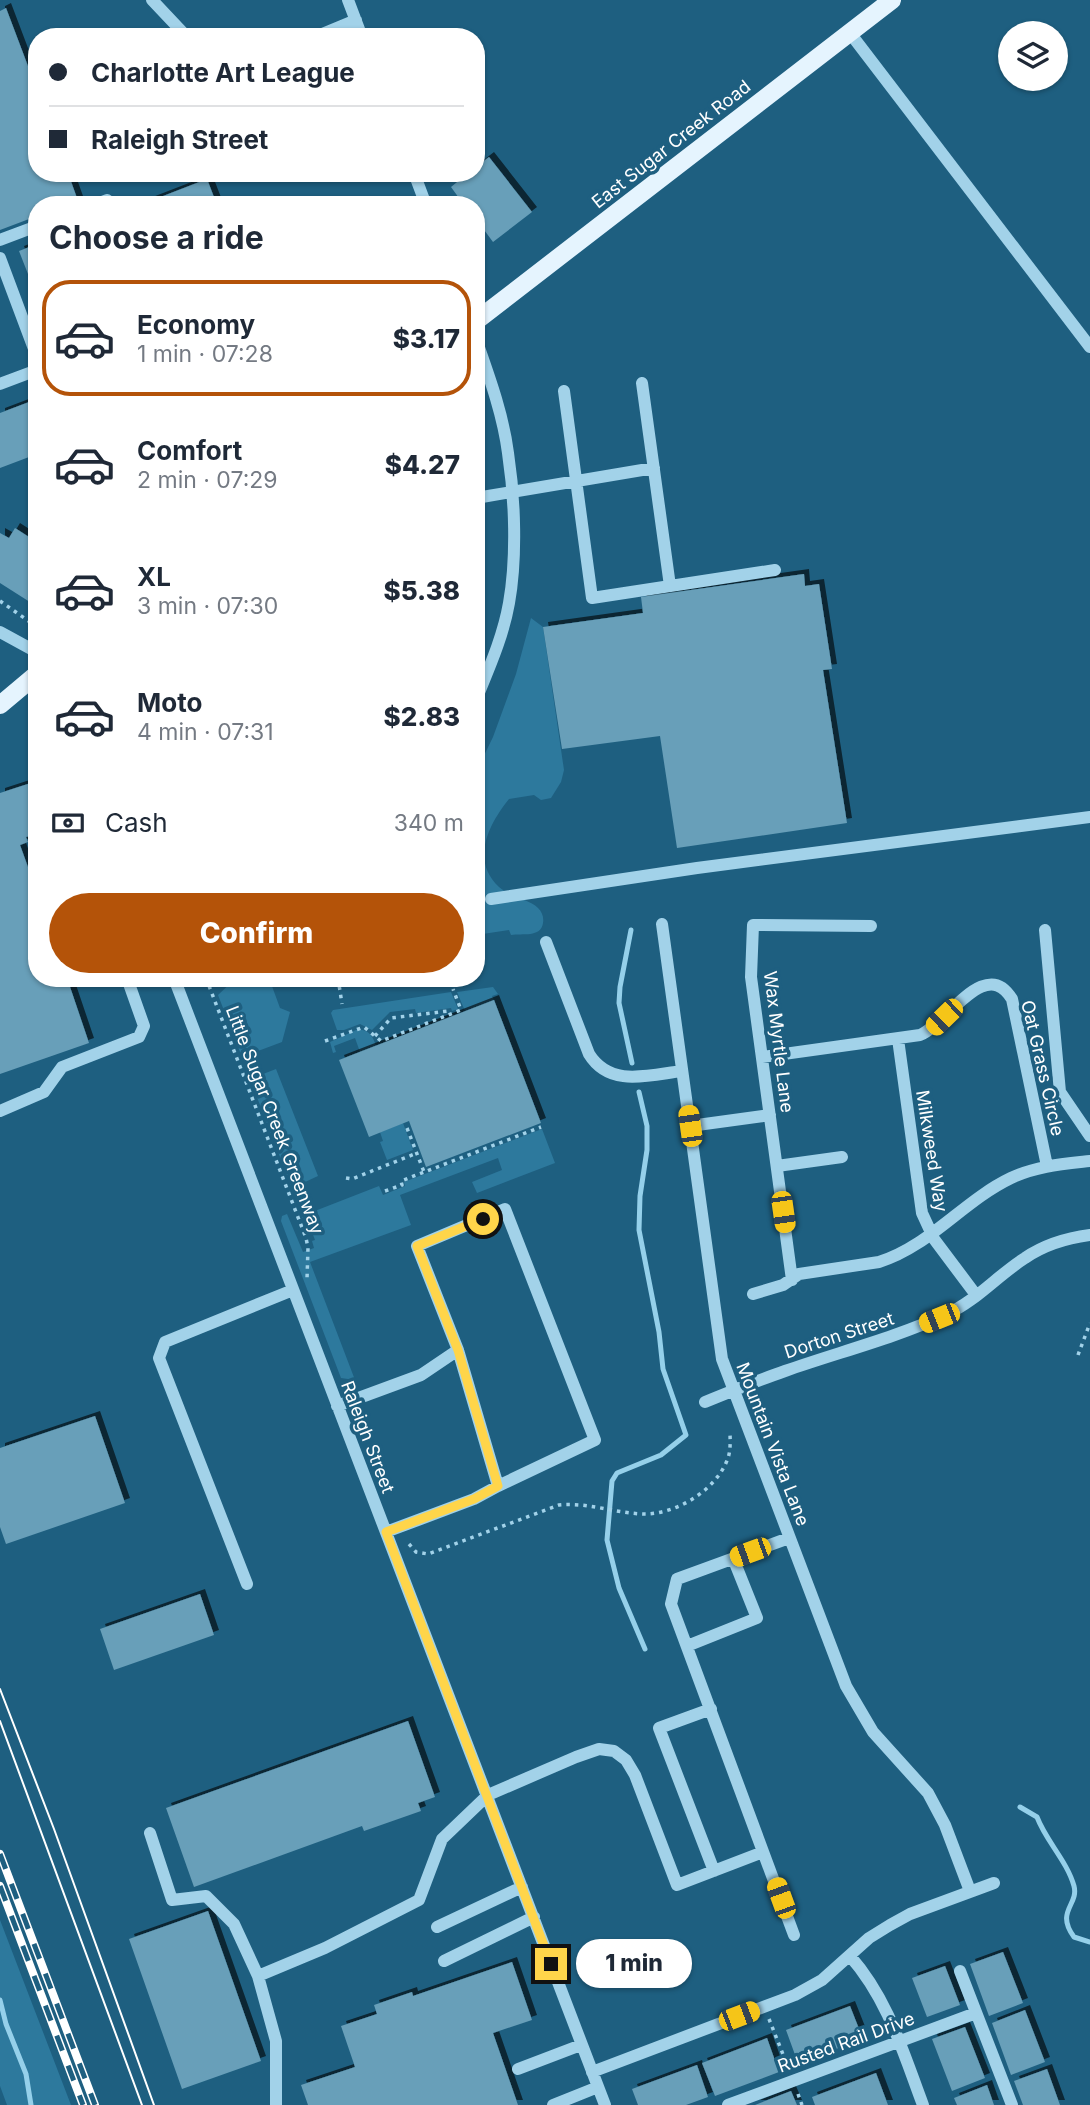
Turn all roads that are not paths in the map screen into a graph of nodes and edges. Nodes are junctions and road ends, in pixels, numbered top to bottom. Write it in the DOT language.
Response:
graph roads {
  1 [pos="152,0"];
  2 [pos="348,0"];
  3 [pos="892,0"];
  4 [pos="356,20"];
  5 [pos="178,28"];
  6 [pos="337,28"];
  7 [pos="359,28"];
  8 [pos="850,33"];
  9 [pos="28,229"];
  10 [pos="0,240"];
  11 [pos="0,258"];
  12 [pos="485,314"];
  13 [pos="28,333"];
  14 [pos="1090,347"];
  15 [pos="485,367"];
  16 [pos="28,373"];
  17 [pos="642,383"];
  18 [pos="0,384"];
  19 [pos="564,391"];
  20 [pos="654,468"];
  21 [pos="576,480"];
  22 [pos="512,491"];
  23 [pos="485,496"];
  24 [pos="775,570"];
  25 [pos="670,586"];
  26 [pos="0,632"];
  27 [pos="28,647"];
  28 [pos="485,677"];
  29 [pos="28,682"];
  30 [pos="0,705"];
  31 [pos="1090,817"];
  32 [pos="491,900"];
  33 [pos="662,924"];
  34 [pos="870,926"];
  35 [pos="1045,930"];
  36 [pos="546,942"];
  37 [pos="130,987"];
  38 [pos="177,987"];
  39 [pos="898,1039"];
  40 [pos="762,1057"];
  41 [pos="682,1071"];
  42 [pos="0,1111"];
  43 [pos="770,1115"];
  44 [pos="690,1126"];
  45 [pos="1090,1136"];
  46 [pos="842,1157"];
  47 [pos="1090,1161"];
  48 [pos="777,1166"];
  49 [pos="1047,1166"];
  50 [pos="931,1234"];
  51 [pos="1090,1235"];
  52 [pos="792,1280"];
  53 [pos="293,1290"];
  54 [pos="753,1294"];
  55 [pos="976,1295"];
  56 [pos="458,1350"];
  57 [pos="733,1391"];
  58 [pos="705,1402"];
  59 [pos="337,1406"];
  60 [pos="498,1486"];
  61 [pos="386,1532"];
  62 [pos="789,1538"];
  63 [pos="733,1558"];
  64 [pos="247,1584"];
  65 [pos="687,1646"];
  66 [pos="711,1709"];
  67 [pos="488,1796"];
  68 [pos="150,1833"];
  69 [pos="762,1852"];
  70 [pos="714,1871"];
  71 [pos="993,1882"];
  72 [pos="522,1887"];
  73 [pos="970,1891"];
  74 [pos="534,1917"];
  75 [pos="437,1927"];
  76 [pos="794,1935"];
  77 [pos="850,1956"];
  78 [pos="444,1961"];
  79 [pos="960,1970"];
  80 [pos="258,1976"];
  81 [pos="976,2013"];
  82 [pos="899,2041"];
  83 [pos="582,2045"];
  84 [pos="518,2069"];
  85 [pos="592,2072"];
  86 [pos="598,2087"];
  87 [pos="276,2105"];
  88 [pos="553,2105"];
  89 [pos="605,2105"];
  90 [pos="728,2105"];
  91 [pos="923,2105"];
  92 [pos="1012,2105"];
  1 -- 5 [label="street"];
  2 -- 4 [label="street"];
  3 -- 8 [label="main road, East Sugar Creek Road"];
  4 -- 6 [label="street"];
  4 -- 7 [label="street"];
  8 -- 12 [label="main road, East Sugar Creek Road"];
  8 -- 14 [label="street"];
  9 -- 10 [label="street"];
  11 -- 13 [label="street"];
  15 -- 22 [label="street"];
  16 -- 18 [label="street"];
  17 -- 20 [label="street"];
  19 -- 21 [label="street"];
  20 -- 21 [label="street"];
  20 -- 25 [label="street"];
  21 -- 22 [label="street"];
  21 -- 25 [label="street"];
  22 -- 23 [label="street"];
  22 -- 28 [label="street"];
  24 -- 25 [label="street"];
  26 -- 27 [label="street"];
  29 -- 30 [label="main road"];
  31 -- 32 [label="street"];
  33 -- 41 [label="street, Mountain Vista Lane"];
  34 -- 40 [label="street, Wax Myrtle Lane"];
  35 -- 45 [label="street"];
  36 -- 41 [label="street"];
  37 -- 42 [label="street"];
  38 -- 53 [label="street, Raleigh Street"];
  39 -- 40 [label="street, Oat Grass Circle"];
  39 -- 49 [label="street, Oat Grass Circle"];
  39 -- 50 [label="street, Milkweed Way"];
  40 -- 43 [label="street, Wax Myrtle Lane"];
  41 -- 44 [label="street, Mountain Vista Lane"];
  43 -- 44 [label="street"];
  43 -- 48 [label="street, Wax Myrtle Lane"];
  44 -- 57 [label="street, Mountain Vista Lane"];
  46 -- 48 [label="street"];
  47 -- 49 [label="street"];
  48 -- 52 [label="street, Wax Myrtle Lane"];
  49 -- 50 [label="street"];
  50 -- 52 [label="street"];
  50 -- 55 [label="street, Milkweed Way"];
  51 -- 55 [label="street, Dorton Street"];
  52 -- 54 [label="street"];
  53 -- 59 [label="street, Raleigh Street"];
  53 -- 64 [label="street"];
  55 -- 57 [label="street, Dorton Street"];
  56 -- 59 [label="street"];
  56 -- 60 [label="street"];
  56 -- 60 [label="street"];
  57 -- 58 [label="street, Dorton Street"];
  57 -- 62 [label="street, Mountain Vista Lane"];
  59 -- 61 [label="street, Raleigh Street"];
  60 -- 61 [label="street"];
  61 -- 67 [label="street, Raleigh Street"];
  62 -- 63 [label="street"];
  62 -- 73 [label="street, Mountain Vista Lane"];
  63 -- 65 [label="street"];
  63 -- 65 [label="street"];
  65 -- 66 [label="street"];
  66 -- 69 [label="street"];
  66 -- 70 [label="street"];
  67 -- 70 [label="street"];
  67 -- 72 [label="street, Raleigh Street"];
  67 -- 80 [label="street"];
  68 -- 80 [label="street"];
  69 -- 70 [label="street"];
  69 -- 76 [label="street"];
  71 -- 73 [label="street"];
  72 -- 74 [label="street, Raleigh Street"];
  72 -- 75 [label="street"];
  73 -- 77 [label="street"];
  74 -- 78 [label="street"];
  74 -- 83 [label="street, Raleigh Street"];
  77 -- 82 [label="street"];
  77 -- 85 [label="street"];
  79 -- 81 [label="street"];
  80 -- 87 [label="street"];
  81 -- 82 [label="street, Rusted Rail Drive"];
  81 -- 92 [label="street"];
  82 -- 90 [label="street, Rusted Rail Drive"];
  82 -- 91 [label="street"];
  83 -- 84 [label="street"];
  83 -- 85 [label="street, Raleigh Street"];
  85 -- 86 [label="street, Raleigh Street"];
  86 -- 88 [label="street"];
  86 -- 89 [label="street, Raleigh Street"];
}
